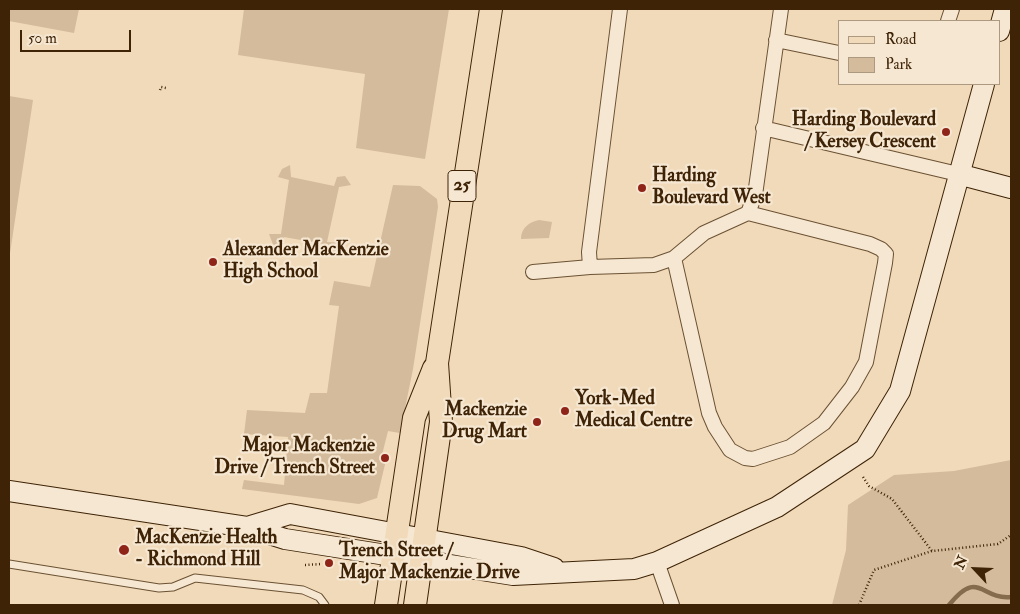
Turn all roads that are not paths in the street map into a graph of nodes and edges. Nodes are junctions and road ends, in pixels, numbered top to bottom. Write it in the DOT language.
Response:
graph roads {
  1 [pos="491,9"];
  2 [pos="620,9"];
  3 [pos="781,9"];
  4 [pos="1005,9"];
  5 [pos="1000,28"];
  6 [pos="776,40"];
  7 [pos="838,53"];
  8 [pos="984,85"];
  9 [pos="763,128"];
  10 [pos="958,174"];
  11 [pos="1011,188"];
  12 [pos="748,213"];
  13 [pos="674,258"];
  14 [pos="590,267"];
  15 [pos="533,272"];
  16 [pos="437,363"];
  17 [pos="9,491"];
  18 [pos="247,526"];
  19 [pos="397,533"];
  20 [pos="423,551"];
  21 [pos="394,556"];
  22 [pos="657,562"];
  23 [pos="9,564"];
  24 [pos="325,605"];
  25 [pos="386,605"];
  26 [pos="415,605"];
  27 [pos="672,605"];
  1 -- 16 [label="main road, 25"];
  2 -- 14 [label="street"];
  3 -- 6 [label="street"];
  4 -- 5 [label="street"];
  6 -- 7 [label="street"];
  6 -- 9 [label="street"];
  8 -- 10 [label="street"];
  9 -- 10 [label="street"];
  9 -- 12 [label="street"];
  10 -- 11 [label="street"];
  10 -- 22 [label="street"];
  12 -- 13 [label="street"];
  12 -- 13 [label="street"];
  13 -- 14 [label="street"];
  14 -- 15 [label="street"];
  16 -- 19 [label="main road, 25"];
  16 -- 20 [label="main road, 25"];
  17 -- 18 [label="street"];
  18 -- 19 [label="street"];
  18 -- 21 [label="street"];
  19 -- 20 [label="street"];
  19 -- 21 [label="main road, 25"];
  20 -- 21 [label="street"];
  20 -- 22 [label="street"];
  20 -- 26 [label="main road, 25"];
  21 -- 25 [label="main road, 25"];
  22 -- 27 [label="street"];
  23 -- 24 [label="lane"];
}
